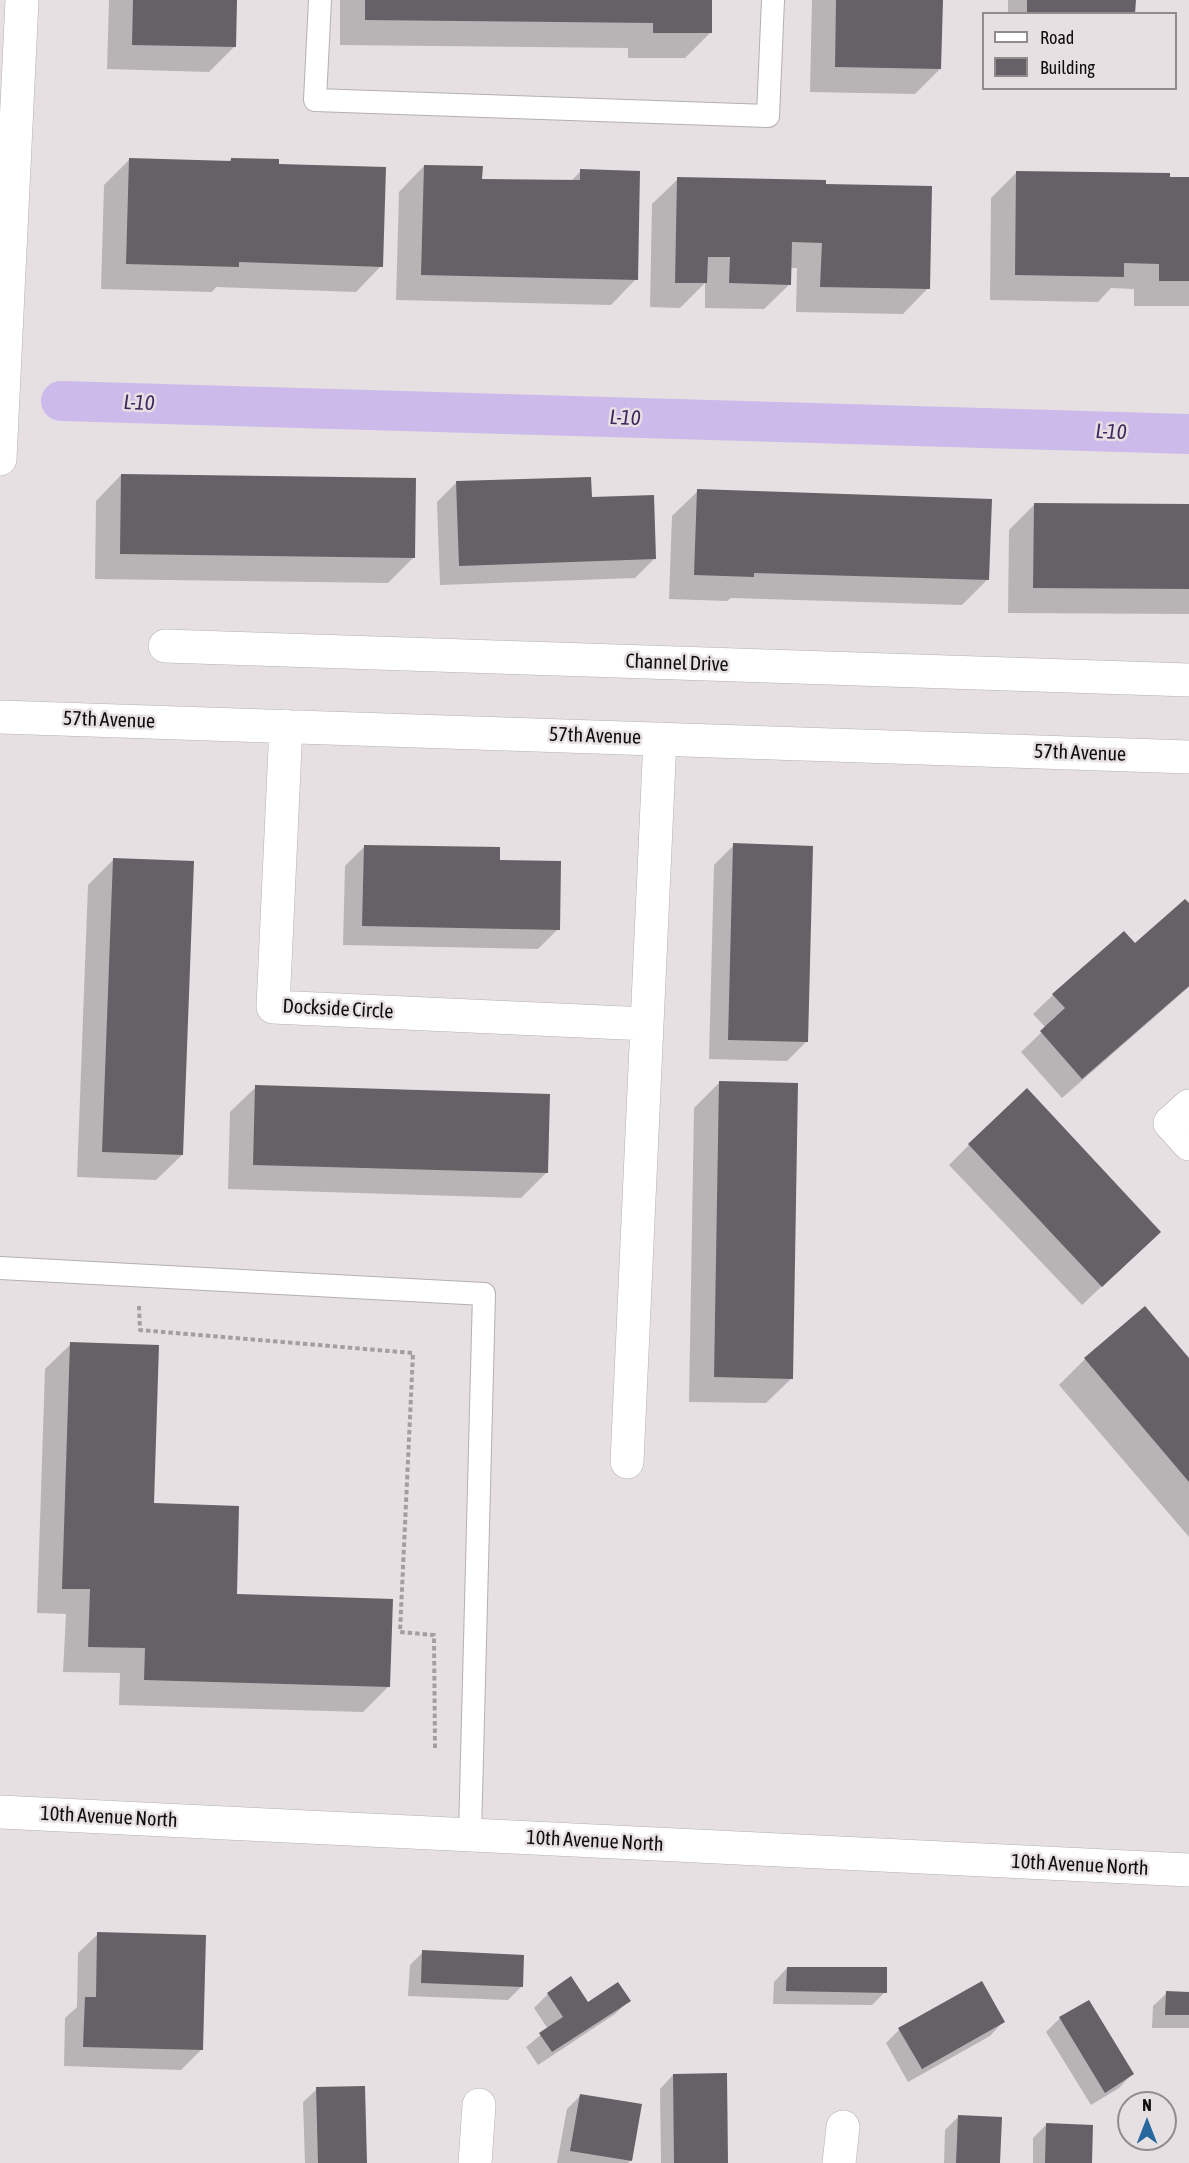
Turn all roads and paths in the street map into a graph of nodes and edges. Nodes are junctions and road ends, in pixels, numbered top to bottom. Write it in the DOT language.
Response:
graph roads {
  1 [pos="22,0"];
  2 [pos="320,0"];
  3 [pos="773,0"];
  4 [pos="0,459"];
  5 [pos="165,646"];
  6 [pos="1189,680"];
  7 [pos="0,717"];
  8 [pos="286,726"];
  9 [pos="660,739"];
  10 [pos="1189,757"];
  11 [pos="647,1024"];
  12 [pos="1189,1106"];
  13 [pos="1189,1144"];
  14 [pos="0,1268"];
  15 [pos="139,1303"];
  16 [pos="627,1462"];
  17 [pos="435,1749"];
  18 [pos="0,1812"];
  19 [pos="470,1834"];
  20 [pos="1189,1870"];
  21 [pos="479,2105"];
  22 [pos="843,2127"];
  23 [pos="476,2163"];
  24 [pos="839,2163"];
  1 -- 4 [label="street"];
  2 -- 3 [label="lane"];
  5 -- 6 [label="street, Channel Drive"];
  7 -- 8 [label="street, 57th Avenue"];
  8 -- 9 [label="street, 57th Avenue"];
  8 -- 11 [label="street, Dockside Circle"];
  9 -- 10 [label="street, 57th Avenue"];
  9 -- 11 [label="street"];
  11 -- 16 [label="street"];
  12 -- 13 [label="street"];
  14 -- 19 [label="lane"];
  15 -- 17 [label="path"];
  18 -- 19 [label="street, 10th Avenue North"];
  19 -- 20 [label="street, 10th Avenue North"];
  21 -- 23 [label="street"];
  22 -- 24 [label="street"];
}
